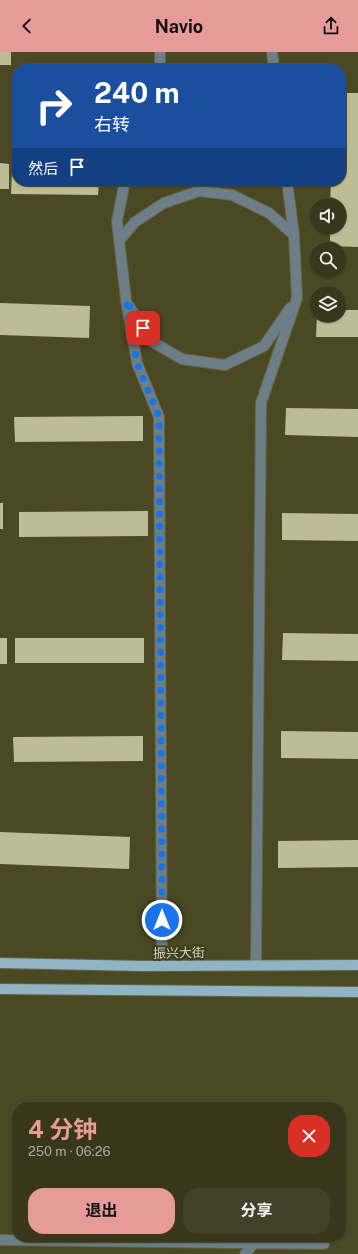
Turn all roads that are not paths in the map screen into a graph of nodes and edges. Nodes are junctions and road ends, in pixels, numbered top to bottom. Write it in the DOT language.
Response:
graph roads {
  1 [pos="160,52"];
  2 [pos="272,52"];
  3 [pos="160,64"];
  4 [pos="273,64"];
  5 [pos="124,186"];
  6 [pos="288,186"];
  7 [pos="294,235"];
  8 [pos="119,241"];
  9 [pos="297,298"];
  10 [pos="126,300"];
  11 [pos="0,963"];
  12 [pos="256,965"];
  13 [pos="358,965"];
  14 [pos="162,966"];
  15 [pos="0,989"];
  16 [pos="358,992"];
  17 [pos="0,1240"];
  18 [pos="12,1240"];
  19 [pos="169,1242"];
  20 [pos="254,1243"];
  21 [pos="324,1244"];
  22 [pos="245,1254"];
  1 -- 3 [label="street"];
  2 -- 4 [label="street"];
  5 -- 8 [label="street"];
  6 -- 7 [label="street"];
  7 -- 8 [label="street"];
  7 -- 9 [label="street"];
  8 -- 10 [label="street"];
  9 -- 10 [label="street"];
  9 -- 12 [label="street"];
  10 -- 14 [label="street"];
  11 -- 14 [label="main road, 振兴大街"];
  12 -- 13 [label="main road, 振兴大街"];
  12 -- 14 [label="main road, 振兴大街"];
  15 -- 16 [label="main road"];
  17 -- 18 [label="street"];
  19 -- 20 [label="street"];
  20 -- 21 [label="street"];
  20 -- 22 [label="street"];
}
